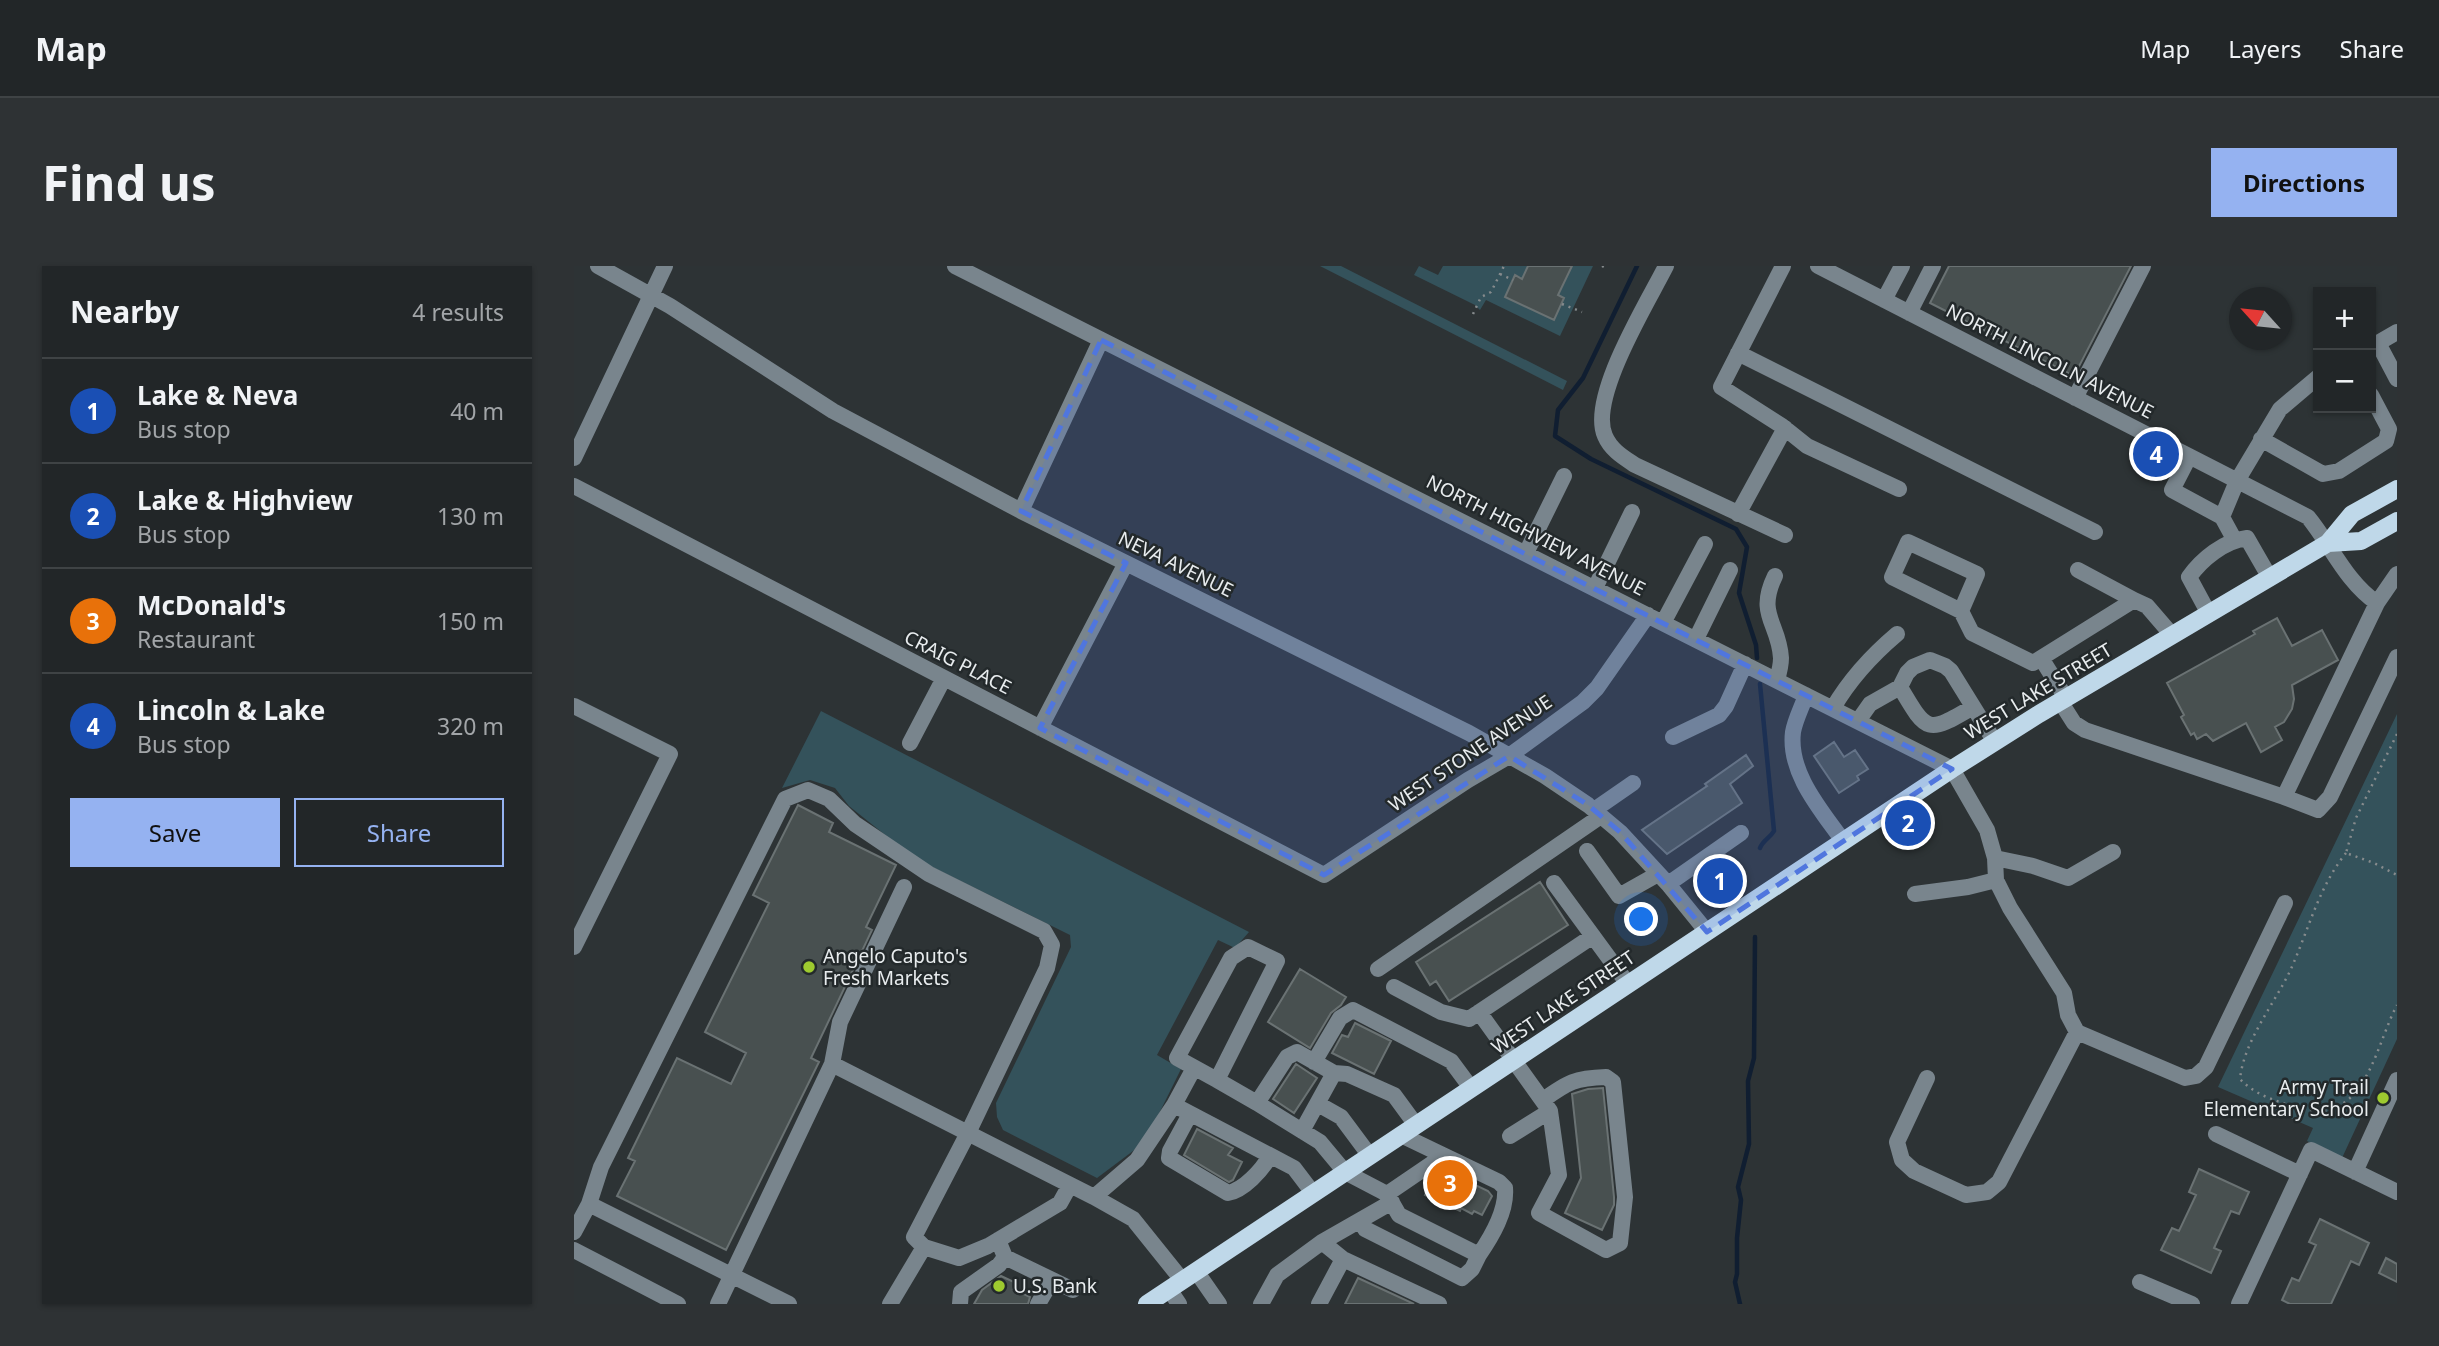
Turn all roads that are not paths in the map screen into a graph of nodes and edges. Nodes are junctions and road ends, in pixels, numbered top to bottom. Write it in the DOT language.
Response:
graph roads {
  1 [pos="598,266"];
  2 [pos="665,266"];
  3 [pos="955,266"];
  4 [pos="1666,266"];
  5 [pos="1783,266"];
  6 [pos="1818,266"];
  7 [pos="1902,266"];
  8 [pos="1933,266"];
  9 [pos="2143,266"];
  10 [pos="652,295"];
  11 [pos="1884,300"];
  12 [pos="1909,313"];
  13 [pos="2397,332"];
  14 [pos="1101,340"];
  15 [pos="2376,344"];
  16 [pos="2376,346"];
  17 [pos="1738,353"];
  18 [pos="2395,372"];
  19 [pos="2313,381"];
  20 [pos="2075,398"];
  21 [pos="2376,404"];
  22 [pos="1785,428"];
  23 [pos="2261,439"];
  24 [pos="2189,457"];
  25 [pos="574,458"];
  26 [pos="1564,476"];
  27 [pos="2237,481"];
  28 [pos="574,486"];
  29 [pos="1899,489"];
  30 [pos="2397,489"];
  31 [pos="1021,511"];
  32 [pos="1632,512"];
  33 [pos="1738,514"];
  34 [pos="2222,517"];
  35 [pos="2397,521"];
  36 [pos="2095,532"];
  37 [pos="1785,535"];
  38 [pos="2234,539"];
  39 [pos="2328,543"];
  40 [pos="1705,544"];
  41 [pos="1526,554"];
  42 [pos="1126,563"];
  43 [pos="1730,570"];
  44 [pos="2078,570"];
  45 [pos="2397,574"];
  46 [pos="1775,576"];
  47 [pos="2270,578"];
  48 [pos="1595,588"];
  49 [pos="2134,600"];
  50 [pos="2377,604"];
  51 [pos="1961,611"];
  52 [pos="2209,614"];
  53 [pos="1648,615"];
  54 [pos="1663,623"];
  55 [pos="1898,634"];
  56 [pos="2172,635"];
  57 [pos="1696,639"];
  58 [pos="2397,657"];
  59 [pos="2041,658"];
  60 [pos="1745,664"];
  61 [pos="944,678"];
  62 [pos="1777,680"];
  63 [pos="1900,687"];
  64 [pos="1806,695"];
  65 [pos="2063,700"];
  66 [pos="574,706"];
  67 [pos="1973,707"];
  68 [pos="1833,708"];
  69 [pos="1858,721"];
  70 [pos="1040,728"];
  71 [pos="1673,737"];
  72 [pos="1995,742"];
  73 [pos="911,743"];
  74 [pos="1509,756"];
  75 [pos="1952,769"];
  76 [pos="1633,783"];
  77 [pos="2284,797"];
  78 [pos="1598,813"];
  79 [pos="1741,832"];
  80 [pos="1843,841"];
  81 [pos="1587,851"];
  82 [pos="2113,852"];
  83 [pos="1995,858"];
  84 [pos="1324,875"];
  85 [pos="1663,879"];
  86 [pos="1996,880"];
  87 [pos="1554,883"];
  88 [pos="904,887"];
  89 [pos="1915,894"];
  90 [pos="2286,903"];
  91 [pos="1707,932"];
  92 [pos="1593,936"];
  93 [pos="574,947"];
  94 [pos="1378,969"];
  95 [pos="1628,984"];
  96 [pos="1394,987"];
  97 [pos="1479,1012"];
  98 [pos="2077,1032"];
  99 [pos="1512,1061"];
  100 [pos="1314,1062"];
  101 [pos="832,1063"];
  102 [pos="1194,1068"];
  103 [pos="1334,1073"];
  104 [pos="1927,1078"];
  105 [pos="1217,1080"];
  106 [pos="2397,1080"];
  107 [pos="1471,1088"];
  108 [pos="1257,1103"];
  109 [pos="1318,1104"];
  110 [pos="1174,1105"];
  111 [pos="1546,1105"];
  112 [pos="1190,1114"];
  113 [pos="1302,1130"];
  114 [pos="1408,1130"];
  115 [pos="968,1133"];
  116 [pos="2216,1134"];
  117 [pos="1510,1136"];
  118 [pos="1440,1155"];
  119 [pos="1270,1156"];
  120 [pos="1370,1156"];
  121 [pos="2355,1171"];
  122 [pos="1345,1172"];
  123 [pos="2300,1174"];
  124 [pos="1070,1185"];
  125 [pos="2397,1192"];
  126 [pos="1313,1194"];
  127 [pos="1094,1197"];
  128 [pos="1393,1203"];
  129 [pos="589,1204"];
  130 [pos="1361,1220"];
  131 [pos="574,1232"];
  132 [pos="998,1240"];
  133 [pos="1322,1242"];
  134 [pos="924,1247"];
  135 [pos="574,1250"];
  136 [pos="1479,1255"];
  137 [pos="1005,1257"];
  138 [pos="1342,1259"];
  139 [pos="731,1276"];
  140 [pos="1052,1280"];
  141 [pos="2140,1282"];
  142 [pos="1181,1286"];
  143 [pos="1073,1290"];
  144 [pos="678,1304"];
  145 [pos="718,1304"];
  146 [pos="789,1304"];
  147 [pos="890,1304"];
  148 [pos="960,1304"];
  149 [pos="1038,1304"];
  150 [pos="1147,1304"];
  151 [pos="1219,1304"];
  152 [pos="1261,1304"];
  153 [pos="1319,1304"];
  154 [pos="1439,1304"];
  155 [pos="2192,1304"];
  156 [pos="2239,1304"];
  1 -- 10 [label="street, NEVA AVENUE"];
  2 -- 10 [label="street"];
  3 -- 14 [label="street, NORTH HIGHVIEW AVENUE"];
  4 -- 33 [label="street"];
  5 -- 17 [label="street"];
  6 -- 11 [label="street, NORTH LINCOLN AVENUE"];
  7 -- 11 [label="street"];
  8 -- 12 [label="street"];
  9 -- 20 [label="street"];
  10 -- 25 [label="street"];
  10 -- 31 [label="street, NEVA AVENUE"];
  11 -- 12 [label="street, NORTH LINCOLN AVENUE"];
  12 -- 20 [label="street, NORTH LINCOLN AVENUE"];
  13 -- 15 [label="street"];
  14 -- 31 [label="street"];
  14 -- 41 [label="street, NORTH HIGHVIEW AVENUE"];
  16 -- 18 [label="street"];
  17 -- 22 [label="street"];
  17 -- 36 [label="street"];
  19 -- 23 [label="street"];
  20 -- 24 [label="street, NORTH LINCOLN AVENUE"];
  21 -- 23 [label="street"];
  22 -- 29 [label="street"];
  22 -- 33 [label="street"];
  23 -- 27 [label="street"];
  24 -- 27 [label="street, NORTH LINCOLN AVENUE"];
  24 -- 34 [label="street"];
  26 -- 41 [label="street"];
  27 -- 34 [label="street"];
  27 -- 39 [label="street, NORTH LINCOLN AVENUE"];
  28 -- 61 [label="street, CRAIG PLACE"];
  30 -- 39 [label="main road, WEST LAKE STREET"];
  31 -- 42 [label="street, NEVA AVENUE"];
  32 -- 48 [label="street"];
  33 -- 37 [label="street"];
  34 -- 38 [label="street"];
  35 -- 39 [label="main road, WEST LAKE STREET"];
  38 -- 47 [label="street"];
  38 -- 52 [label="street"];
  39 -- 47 [label="main road, WEST LAKE STREET"];
  39 -- 50 [label="street, NORTH LINCOLN AVENUE"];
  40 -- 54 [label="street"];
  41 -- 48 [label="street, NORTH HIGHVIEW AVENUE"];
  42 -- 70 [label="street"];
  42 -- 74 [label="street, NEVA AVENUE"];
  43 -- 57 [label="street"];
  44 -- 49 [label="street"];
  45 -- 50 [label="street"];
  46 -- 62 [label="street"];
  47 -- 52 [label="main road, WEST LAKE STREET"];
  48 -- 53 [label="street, NORTH HIGHVIEW AVENUE"];
  49 -- 56 [label="street"];
  49 -- 59 [label="street"];
  50 -- 77 [label="street"];
  51 -- 51 [label="street"];
  51 -- 59 [label="street"];
  52 -- 56 [label="main road, WEST LAKE STREET"];
  53 -- 54 [label="street, NORTH HIGHVIEW AVENUE"];
  53 -- 74 [label="street, WEST STONE AVENUE"];
  54 -- 57 [label="street, NORTH HIGHVIEW AVENUE"];
  55 -- 68 [label="street"];
  56 -- 65 [label="main road, WEST LAKE STREET"];
  57 -- 60 [label="street, NORTH HIGHVIEW AVENUE"];
  58 -- 77 [label="street"];
  59 -- 65 [label="street"];
  60 -- 62 [label="street, NORTH HIGHVIEW AVENUE"];
  60 -- 71 [label="street"];
  61 -- 70 [label="street, CRAIG PLACE"];
  61 -- 73 [label="street"];
  62 -- 64 [label="street, NORTH HIGHVIEW AVENUE"];
  63 -- 67 [label="street"];
  63 -- 67 [label="street"];
  63 -- 69 [label="street"];
  64 -- 68 [label="street, NORTH HIGHVIEW AVENUE"];
  64 -- 80 [label="street"];
  65 -- 72 [label="main road, WEST LAKE STREET"];
  65 -- 77 [label="street"];
  66 -- 93 [label="street"];
  67 -- 72 [label="street"];
  68 -- 69 [label="street, NORTH HIGHVIEW AVENUE"];
  69 -- 75 [label="street, NORTH HIGHVIEW AVENUE"];
  70 -- 84 [label="street, CRAIG PLACE"];
  72 -- 75 [label="main road, WEST LAKE STREET"];
  74 -- 78 [label="street, NEVA AVENUE"];
  74 -- 84 [label="street, WEST STONE AVENUE"];
  75 -- 80 [label="main road, WEST LAKE STREET"];
  75 -- 83 [label="street"];
  76 -- 78 [label="street"];
  78 -- 85 [label="street, NEVA AVENUE"];
  78 -- 94 [label="street"];
  79 -- 85 [label="street"];
  80 -- 91 [label="main road, WEST LAKE STREET"];
  81 -- 85 [label="street"];
  82 -- 83 [label="street"];
  83 -- 86 [label="street"];
  85 -- 91 [label="street, NEVA AVENUE"];
  86 -- 89 [label="street"];
  86 -- 98 [label="street"];
  87 -- 92 [label="street"];
  88 -- 101 [label="street"];
  90 -- 98 [label="street"];
  91 -- 95 [label="main road, WEST LAKE STREET"];
  92 -- 95 [label="street"];
  92 -- 97 [label="street"];
  95 -- 99 [label="main road, WEST LAKE STREET"];
  96 -- 97 [label="street"];
  97 -- 99 [label="street"];
  98 -- 104 [label="street"];
  99 -- 107 [label="main road, WEST LAKE STREET"];
  99 -- 111 [label="street"];
  100 -- 103 [label="street"];
  100 -- 107 [label="street"];
  100 -- 108 [label="street"];
  101 -- 115 [label="street"];
  101 -- 139 [label="street"];
  102 -- 105 [label="street"];
  102 -- 105 [label="street"];
  102 -- 110 [label="street"];
  103 -- 109 [label="street"];
  103 -- 114 [label="street"];
  105 -- 108 [label="street"];
  106 -- 121 [label="street"];
  107 -- 114 [label="main road, WEST LAKE STREET"];
  108 -- 113 [label="street"];
  109 -- 113 [label="street"];
  109 -- 120 [label="street"];
  110 -- 112 [label="street"];
  110 -- 127 [label="street"];
  111 -- 111 [label="street"];
  111 -- 117 [label="street"];
  112 -- 119 [label="street"];
  112 -- 119 [label="street"];
  113 -- 122 [label="street"];
  114 -- 118 [label="street"];
  114 -- 120 [label="main road, WEST LAKE STREET"];
  115 -- 124 [label="street"];
  115 -- 129 [label="street"];
  115 -- 134 [label="street"];
  116 -- 123 [label="street"];
  118 -- 128 [label="street"];
  118 -- 136 [label="street"];
  119 -- 126 [label="street"];
  120 -- 122 [label="main road, WEST LAKE STREET"];
  121 -- 123 [label="street"];
  121 -- 125 [label="street"];
  122 -- 126 [label="main road, WEST LAKE STREET"];
  122 -- 128 [label="street"];
  123 -- 156 [label="street"];
  124 -- 127 [label="street"];
  124 -- 132 [label="street"];
  126 -- 142 [label="main road, WEST LAKE STREET"];
  127 -- 142 [label="street"];
  128 -- 130 [label="street"];
  128 -- 136 [label="street"];
  129 -- 131 [label="street"];
  129 -- 139 [label="street"];
  130 -- 133 [label="street"];
  130 -- 136 [label="street"];
  132 -- 134 [label="street"];
  132 -- 137 [label="street"];
  133 -- 138 [label="street"];
  133 -- 152 [label="street"];
  134 -- 147 [label="street"];
  135 -- 144 [label="street"];
  137 -- 140 [label="street"];
  137 -- 148 [label="street"];
  138 -- 153 [label="street"];
  138 -- 154 [label="street"];
  139 -- 145 [label="street"];
  139 -- 146 [label="street"];
  140 -- 143 [label="street"];
  140 -- 149 [label="street"];
  141 -- 155 [label="street"];
  142 -- 150 [label="main road, WEST LAKE STREET"];
  142 -- 151 [label="street"];
}
